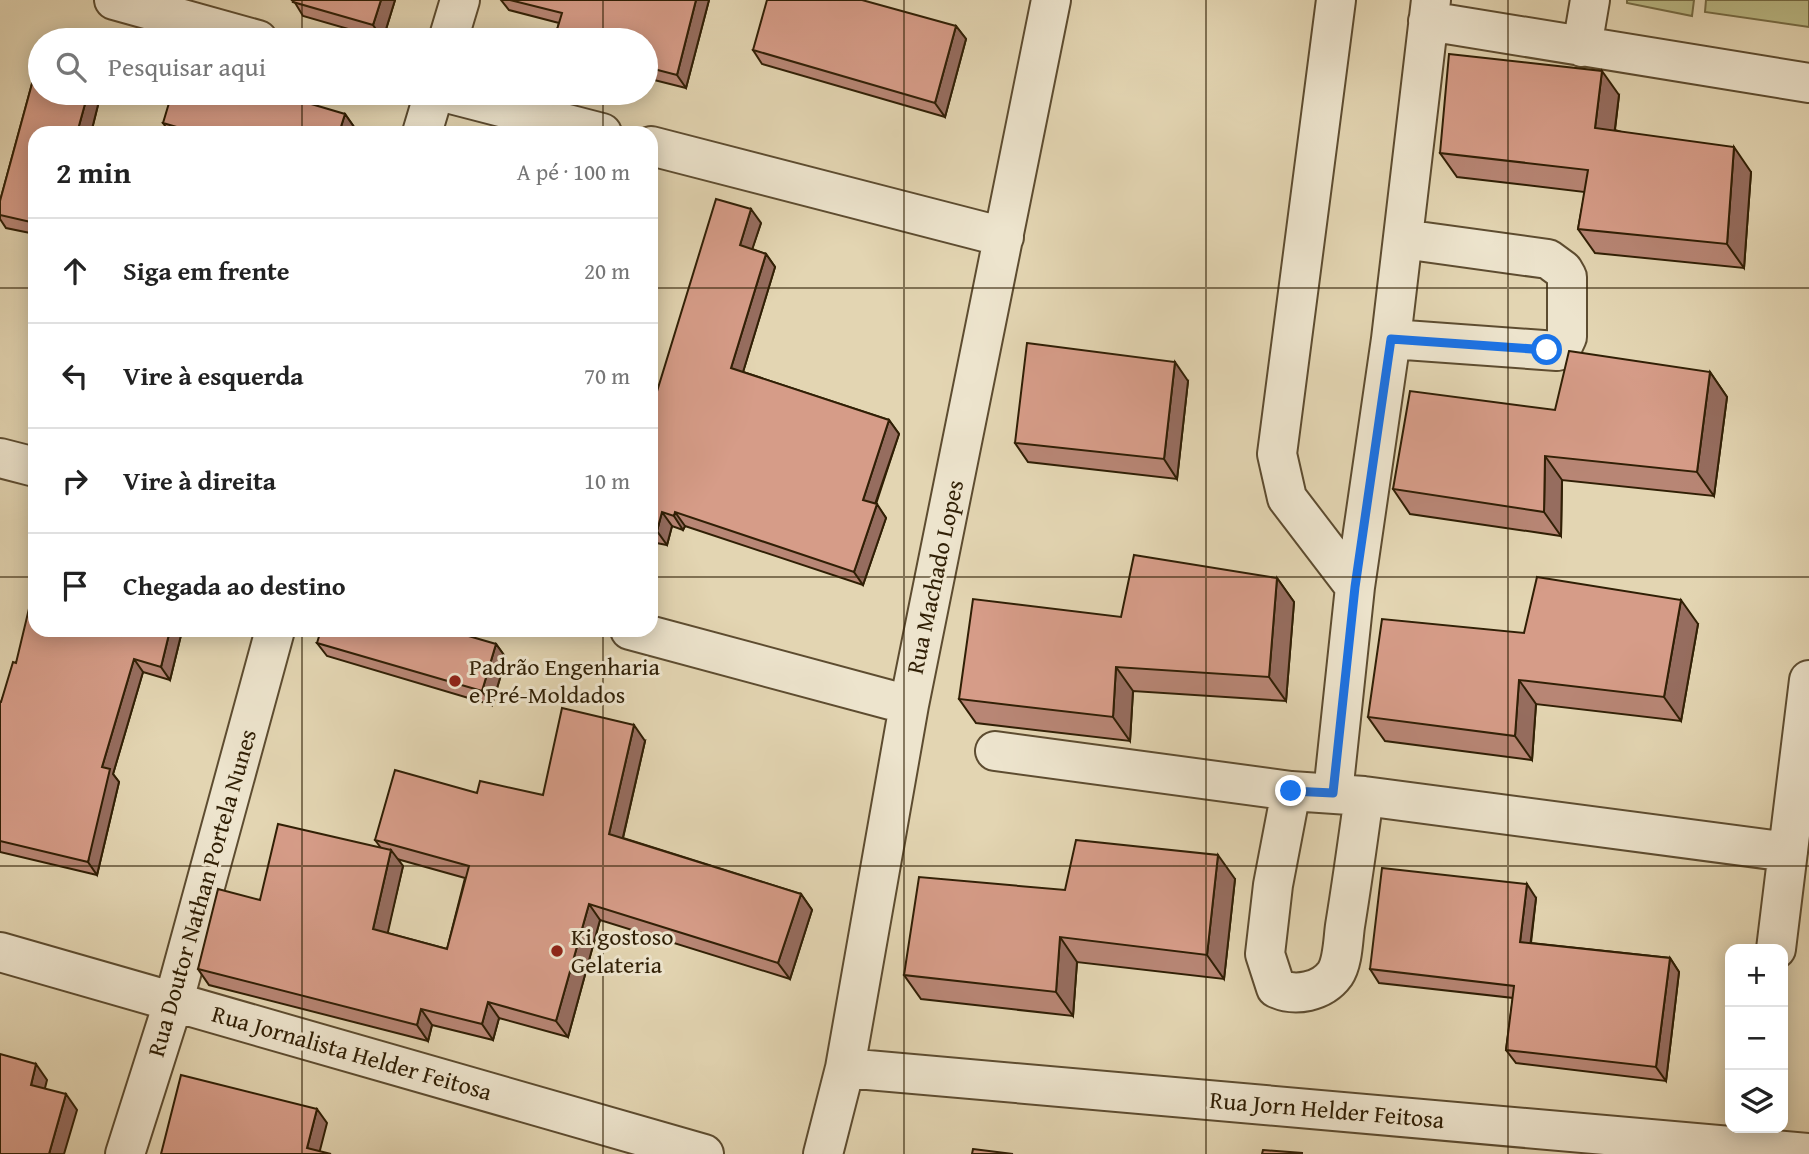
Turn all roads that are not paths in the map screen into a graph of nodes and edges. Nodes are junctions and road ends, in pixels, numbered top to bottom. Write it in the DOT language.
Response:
graph roads {
  1 [pos="114,0"];
  2 [pos="460,0"];
  3 [pos="1051,0"];
  4 [pos="1336,0"];
  5 [pos="1590,0"];
  6 [pos="1429,10"];
  7 [pos="215,28"];
  8 [pos="452,28"];
  9 [pos="1582,47"];
  10 [pos="1809,83"];
  11 [pos="430,105"];
  12 [pos="494,105"];
  13 [pos="424,126"];
  14 [pos="575,126"];
  15 [pos="658,148"];
  16 [pos="1004,237"];
  17 [pos="1403,239"];
  18 [pos="1391,339"];
  19 [pos="0,458"];
  20 [pos="28,465"];
  21 [pos="1355,587"];
  22 [pos="273,637"];
  23 [pos="656,637"];
  24 [pos="1809,680"];
  25 [pos="909,705"];
  26 [pos="995,751"];
  27 [pos="1291,791"];
  28 [pos="1348,795"];
  29 [pos="1788,852"];
  30 [pos="1777,944"];
  31 [pos="0,952"];
  32 [pos="173,1000"];
  33 [pos="845,1068"];
  34 [pos="1752,1143"];
  35 [pos="1809,1153"];
  36 [pos="125,1154"];
  37 [pos="704,1154"];
  38 [pos="823,1154"];
  1 -- 7 [label="street"];
  2 -- 8 [label="street"];
  3 -- 16 [label="street, Rua Machado Lopes"];
  4 -- 21 [label="street"];
  5 -- 9 [label="street"];
  6 -- 9 [label="street"];
  6 -- 17 [label="street"];
  9 -- 10 [label="street"];
  11 -- 13 [label="street"];
  12 -- 14 [label="street"];
  15 -- 16 [label="street"];
  16 -- 25 [label="street, Rua Machado Lopes"];
  17 -- 18 [label="street"];
  17 -- 18 [label="street"];
  18 -- 21 [label="street"];
  19 -- 20 [label="street"];
  21 -- 28 [label="street"];
  22 -- 32 [label="street, Rua Doutor Nathan Portela Nunes"];
  23 -- 25 [label="street"];
  24 -- 29 [label="street"];
  25 -- 33 [label="street, Rua Machado Lopes"];
  26 -- 27 [label="street"];
  27 -- 28 [label="street"];
  27 -- 28 [label="street"];
  28 -- 29 [label="street"];
  29 -- 30 [label="street"];
  31 -- 32 [label="street, Rua Jornalista Helder Feitosa"];
  32 -- 36 [label="street, Rua Doutor Nathan Portela Nunes"];
  32 -- 37 [label="street, Rua Jornalista Helder Feitosa"];
  33 -- 34 [label="street, Rua Jorn Helder Feitosa"];
  33 -- 38 [label="street, Rua Machado Lopes"];
  34 -- 35 [label="street, Rua Jorn Helder Feitosa"];
}
